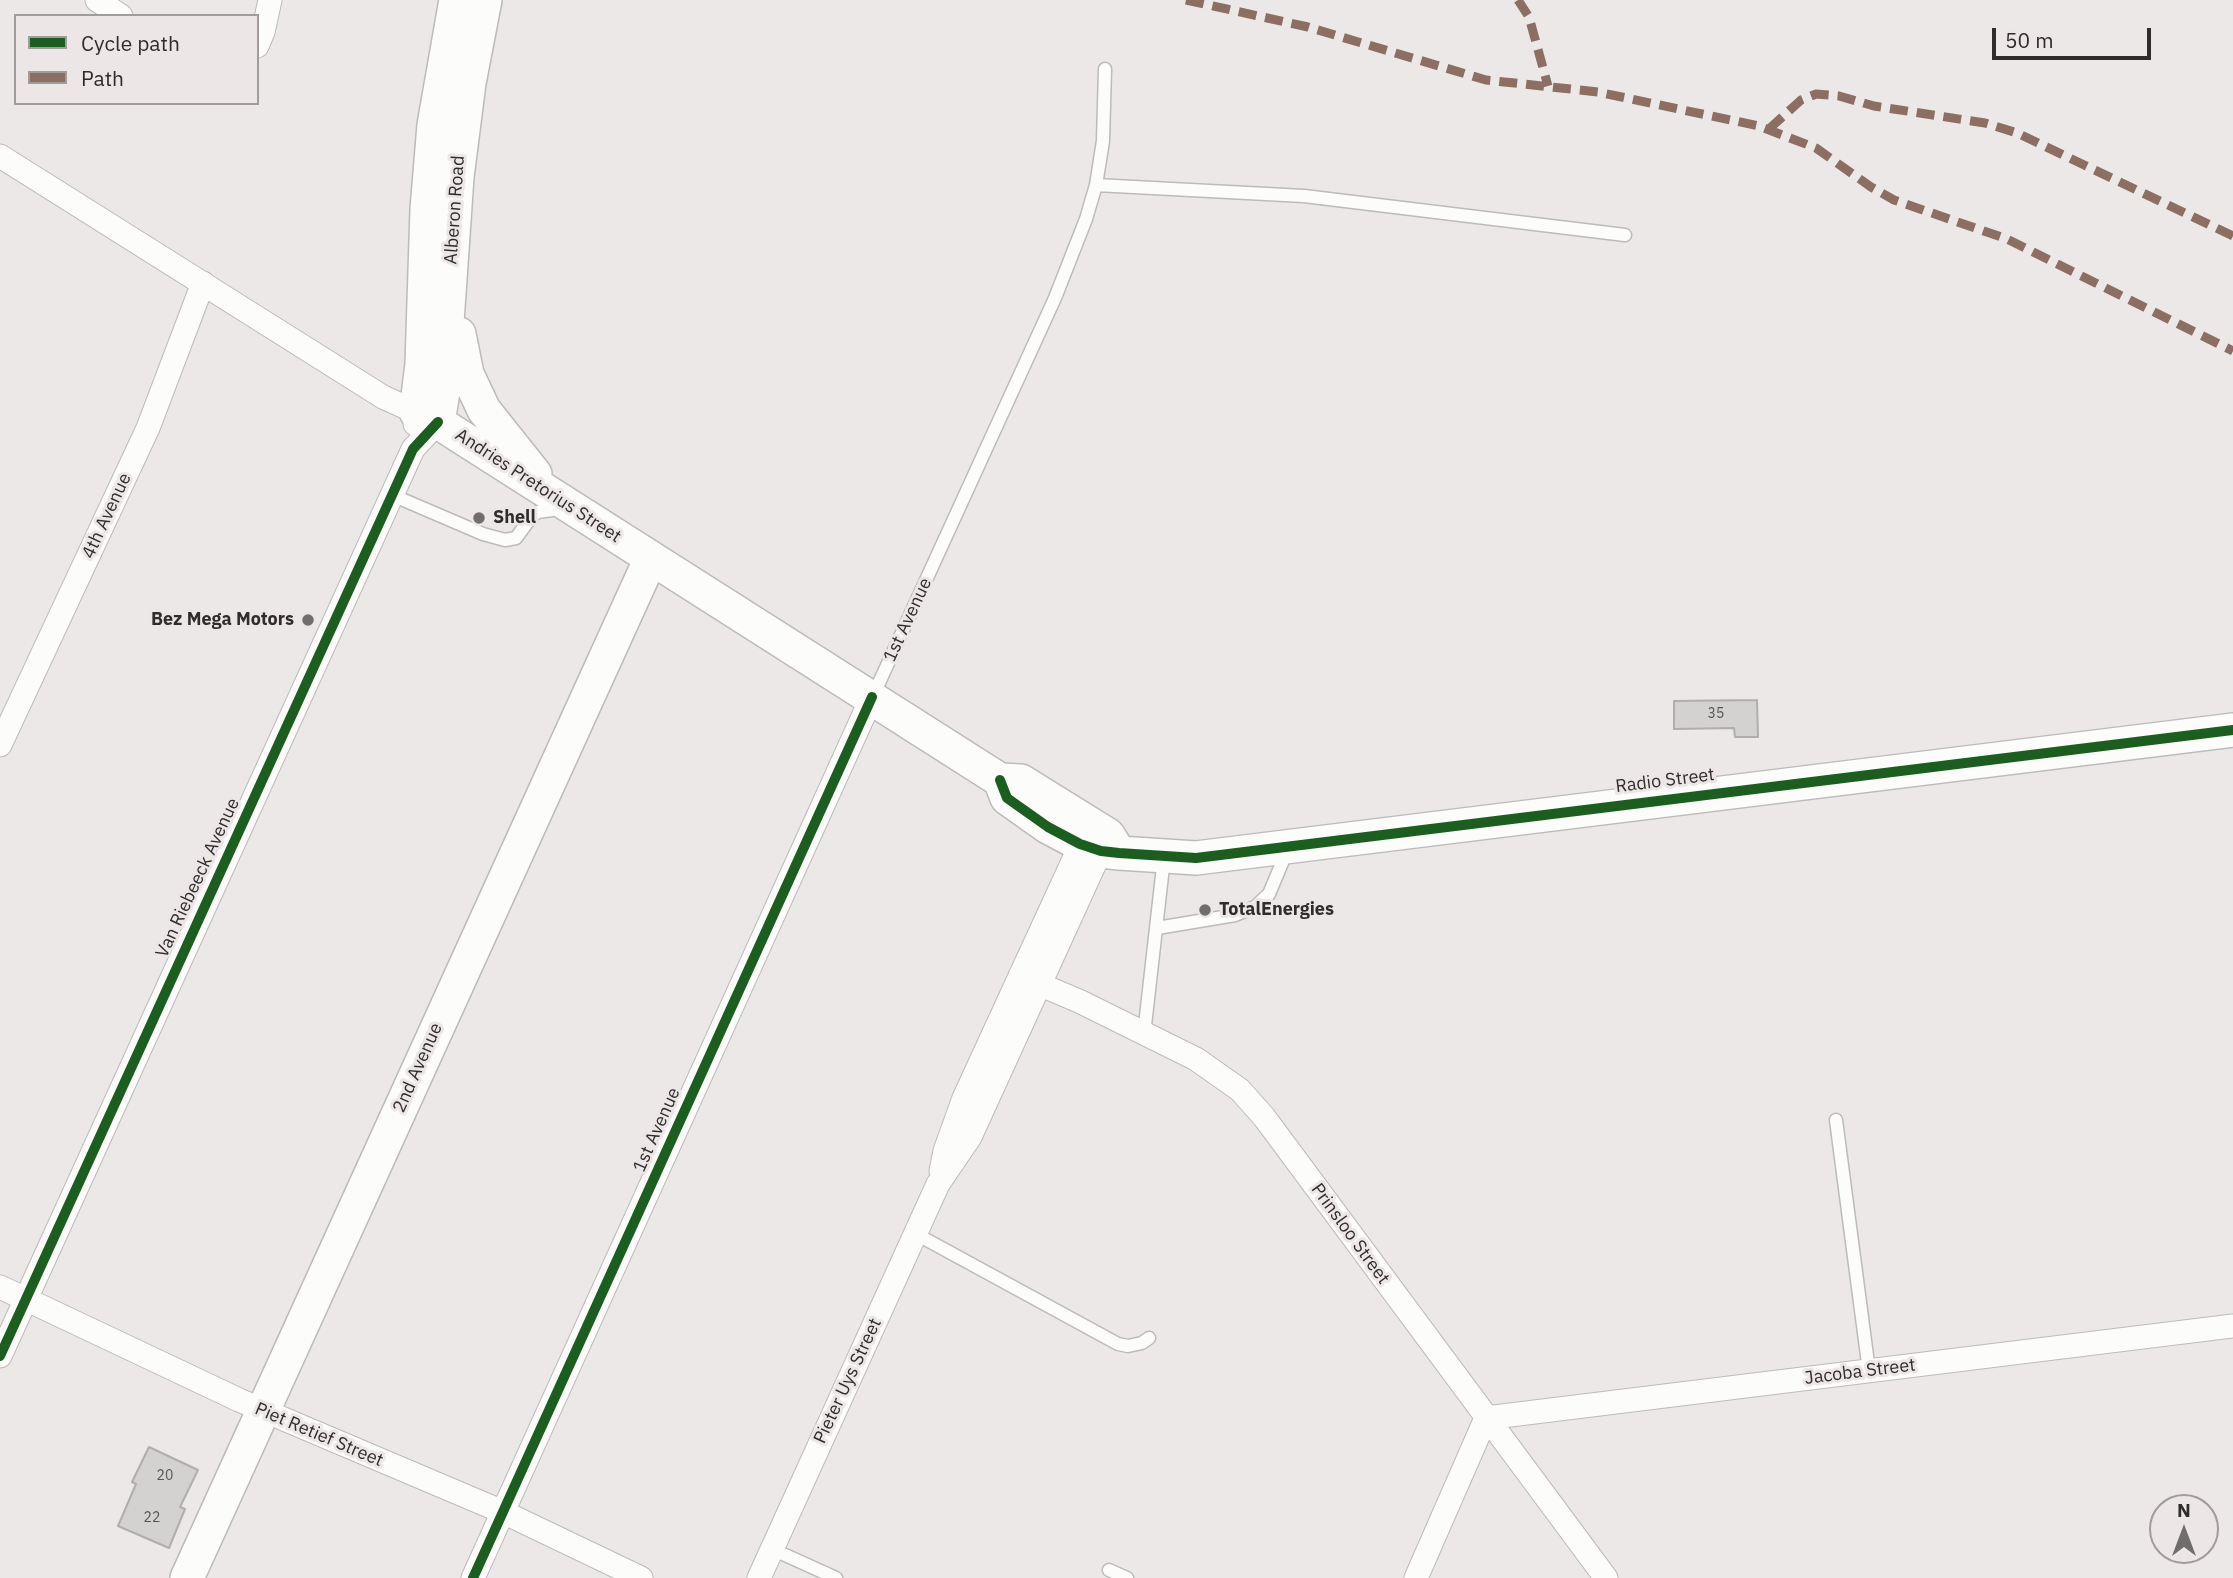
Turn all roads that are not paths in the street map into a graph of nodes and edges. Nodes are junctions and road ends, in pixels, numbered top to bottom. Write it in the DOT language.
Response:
graph roads {
  1 [pos="97,0"];
  2 [pos="270,0"];
  3 [pos="456,0"];
  4 [pos="485,0"];
  5 [pos="118,14"];
  6 [pos="259,41"];
  7 [pos="1105,69"];
  8 [pos="0,156"];
  9 [pos="1096,185"];
  10 [pos="1625,235"];
  11 [pos="451,265"];
  12 [pos="203,283"];
  13 [pos="427,417"];
  14 [pos="545,491"];
  15 [pos="392,495"];
  16 [pos="572,509"];
  17 [pos="651,558"];
  18 [pos="872,697"];
  19 [pos="2233,730"];
  20 [pos="0,745"];
  21 [pos="1100,841"];
  22 [pos="1288,847"];
  23 [pos="1164,858"];
  24 [pos="1157,928"];
  25 [pos="1030,981"];
  26 [pos="1144,1034"];
  27 [pos="1836,1119"];
  28 [pos="916,1234"];
  29 [pos="0,1287"];
  30 [pos="26,1299"];
  31 [pos="2233,1326"];
  32 [pos="1149,1338"];
  33 [pos="0,1356"];
  34 [pos="1869,1371"];
  35 [pos="263,1411"];
  36 [pos="1486,1418"];
  37 [pos="503,1512"];
  38 [pos="772,1549"];
  39 [pos="1109,1570"];
  40 [pos="187,1578"];
  41 [pos="473,1578"];
  42 [pos="641,1578"];
  43 [pos="758,1578"];
  44 [pos="836,1578"];
  45 [pos="1127,1578"];
  46 [pos="1416,1578"];
  47 [pos="1606,1578"];
  1 -- 5 [label="street"];
  2 -- 6 [label="street"];
  3 -- 13 [label="main road, Alberon Road"];
  4 -- 11 [label="main road, Alberon Road"];
  7 -- 9 [label="lane, 1st Avenue"];
  8 -- 12 [label="street, Andries Pretorius Street"];
  9 -- 10 [label="lane"];
  9 -- 18 [label="lane, 1st Avenue"];
  11 -- 13 [label="main road, Alberon Road"];
  11 -- 14 [label="main road"];
  12 -- 13 [label="street, Andries Pretorius Street"];
  12 -- 20 [label="street, 4th Avenue"];
  13 -- 14 [label="main road, Andries Pretorius Street"];
  13 -- 15 [label="street, Van Riebeeck Avenue"];
  14 -- 16 [label="main road, Andries Pretorius Street"];
  15 -- 16 [label="lane"];
  15 -- 30 [label="street, Van Riebeeck Avenue"];
  16 -- 17 [label="main road, Andries Pretorius Street"];
  17 -- 18 [label="main road, Andries Pretorius Street"];
  17 -- 35 [label="main road, 2nd Avenue"];
  18 -- 21 [label="main road, Andries Pretorius Street"];
  18 -- 37 [label="street, 1st Avenue"];
  19 -- 22 [label="main road, Radio Street"];
  21 -- 23 [label="main road, Radio Street"];
  21 -- 25 [label="street, Pieter Uys Street"];
  22 -- 23 [label="main road, Radio Street"];
  22 -- 24 [label="lane"];
  23 -- 24 [label="lane"];
  24 -- 26 [label="lane"];
  25 -- 26 [label="street, Prinsloo Street"];
  25 -- 28 [label="street, Pieter Uys Street"];
  26 -- 36 [label="street, Prinsloo Street"];
  27 -- 34 [label="lane"];
  28 -- 32 [label="lane"];
  28 -- 38 [label="street, Pieter Uys Street"];
  29 -- 30 [label="street, Piet Retief Street"];
  30 -- 33 [label="street, Van Riebeeck Avenue"];
  30 -- 35 [label="street, Piet Retief Street"];
  31 -- 34 [label="street, Jacoba Street"];
  34 -- 36 [label="street, Jacoba Street"];
  35 -- 37 [label="street, Piet Retief Street"];
  35 -- 40 [label="main road, 2nd Avenue"];
  36 -- 46 [label="street"];
  36 -- 47 [label="street, Prinsloo Street"];
  37 -- 41 [label="street, 1st Avenue"];
  37 -- 42 [label="street, Piet Retief Street"];
  38 -- 43 [label="street, Pieter Uys Street"];
  38 -- 44 [label="lane"];
  39 -- 45 [label="lane"];
}
